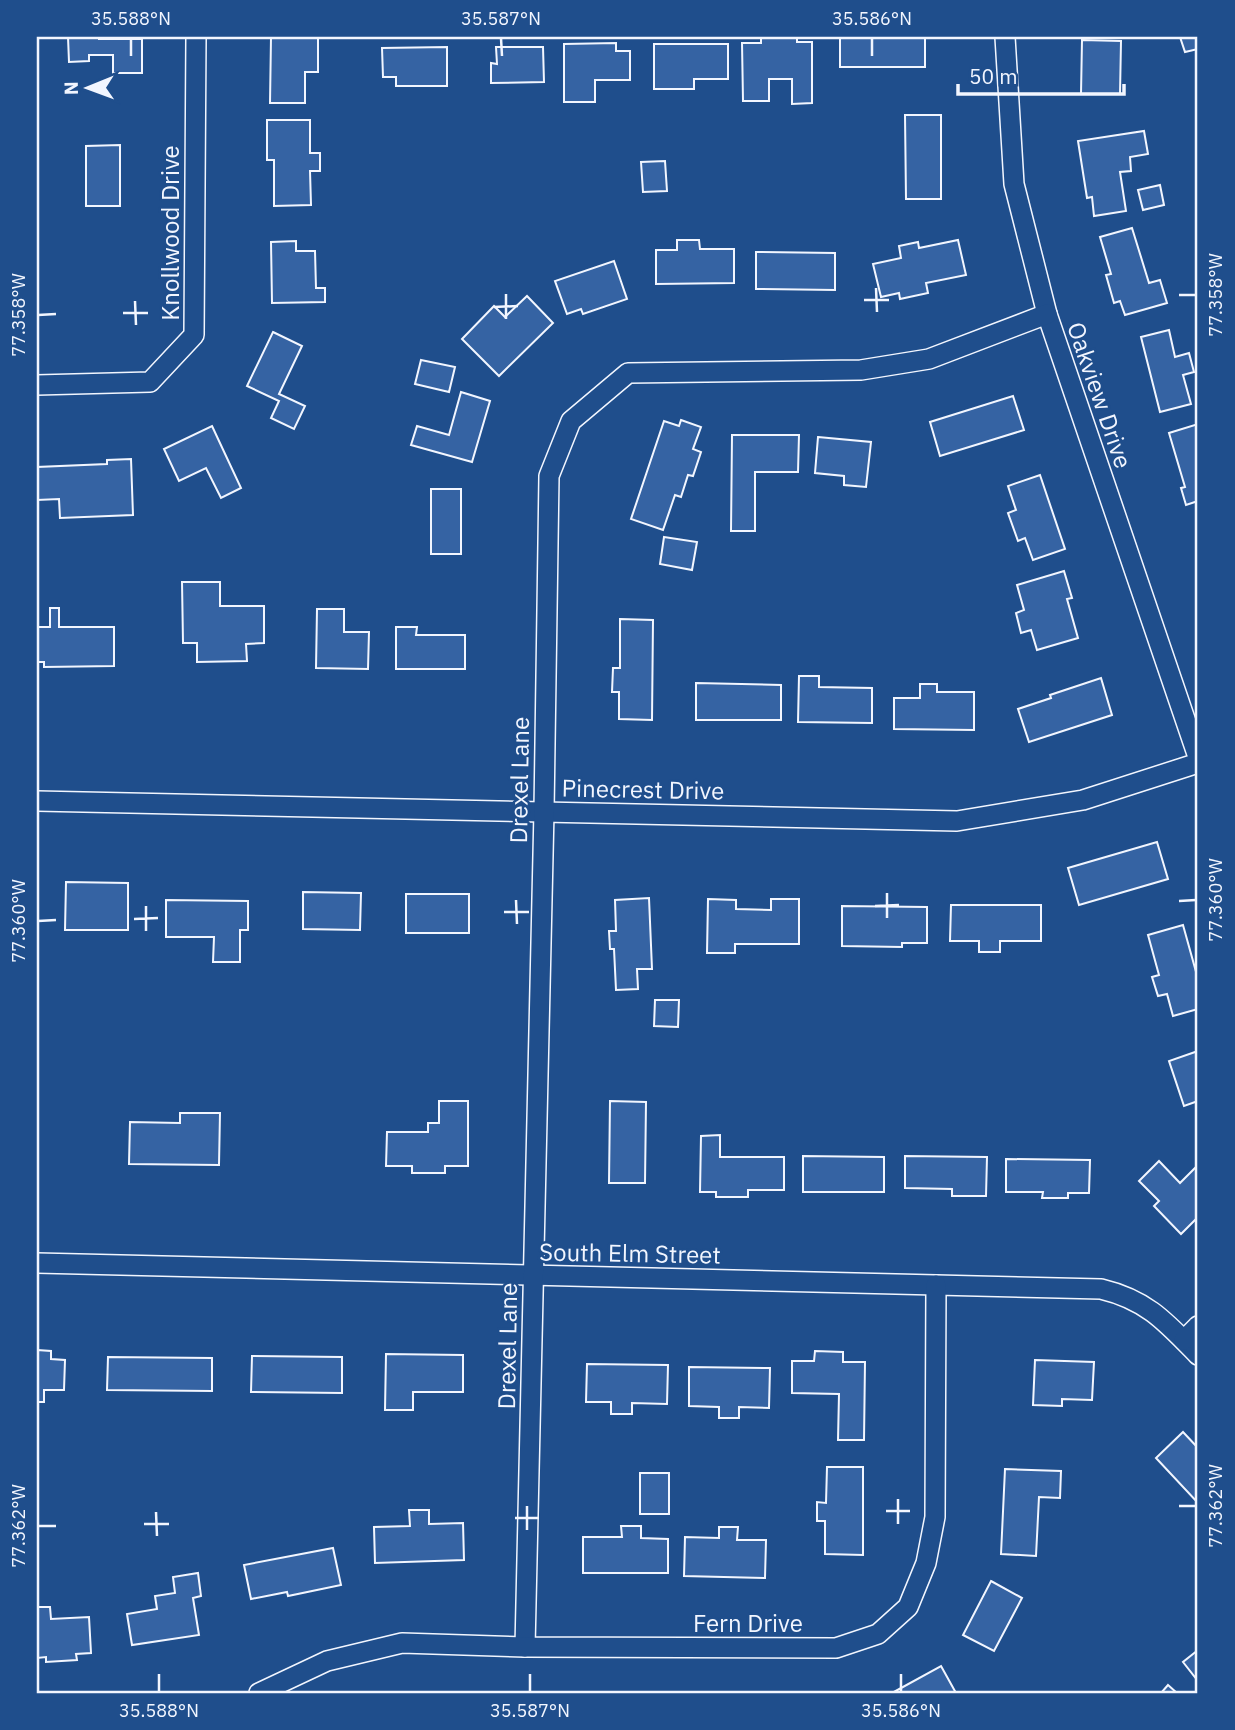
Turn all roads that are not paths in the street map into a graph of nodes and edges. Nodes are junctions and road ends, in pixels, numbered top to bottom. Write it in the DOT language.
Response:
graph roads {
  1 [pos="196,37"];
  2 [pos="1005,37"];
  3 [pos="1047,314"];
  4 [pos="37,385"];
  5 [pos="1198,760"];
  6 [pos="37,801"];
  7 [pos="544,811"];
  8 [pos="37,1263"];
  9 [pos="533,1276"];
  10 [pos="936,1285"];
  11 [pos="1198,1326"];
  12 [pos="1184,1340"];
  13 [pos="1198,1355"];
  14 [pos="524,1647"];
  15 [pos="259,1693"];
  1 -- 4 [label="street, Knollwood Drive"];
  2 -- 3 [label="street, Oakview Drive"];
  3 -- 5 [label="street, Oakview Drive"];
  3 -- 7 [label="street, Drexel Lane"];
  5 -- 7 [label="street, Pinecrest Drive"];
  6 -- 7 [label="street, Pinecrest Drive"];
  7 -- 9 [label="street, Drexel Lane"];
  8 -- 9 [label="street, South Elm Street"];
  9 -- 10 [label="street, South Elm Street"];
  9 -- 14 [label="street, Drexel Lane"];
  10 -- 12 [label="street, South Elm Street"];
  10 -- 14 [label="street, Fern Drive"];
  11 -- 12 [label="street"];
  12 -- 13 [label="street, South Elm Street"];
  14 -- 15 [label="street, Fern Drive"];
}
